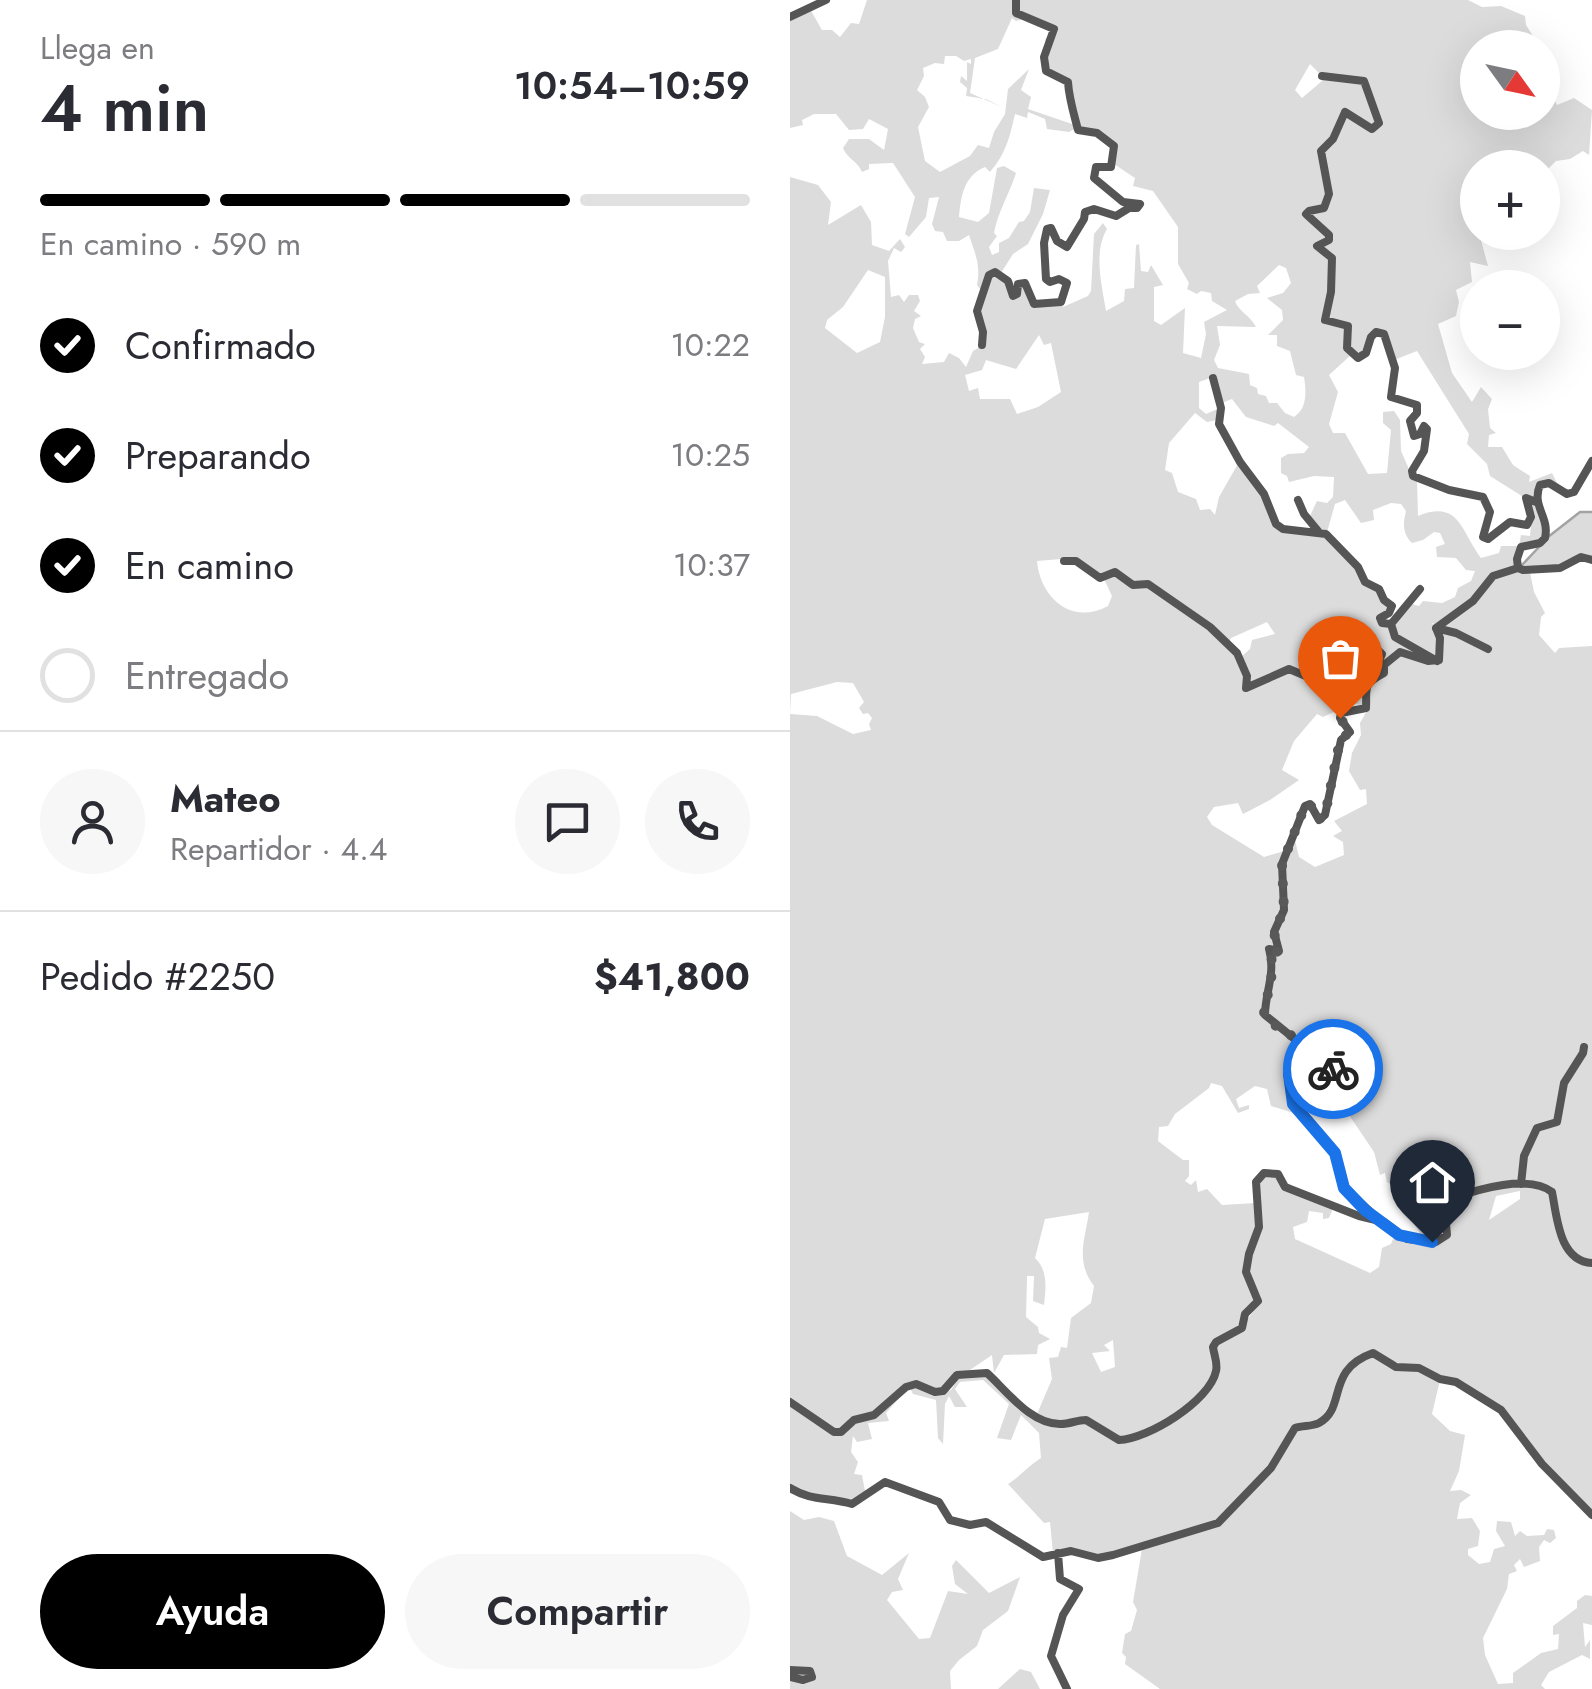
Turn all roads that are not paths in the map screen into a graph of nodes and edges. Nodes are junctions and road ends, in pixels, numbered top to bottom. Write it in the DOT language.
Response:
graph roads {
  1 [pos="826,0"];
  2 [pos="1016,0"];
  3 [pos="790,17"];
  4 [pos="1322,76"];
  5 [pos="982,345"];
  6 [pos="1212,378"];
  7 [pos="1592,461"];
  8 [pos="1298,500"];
  9 [pos="1536,502"];
  10 [pos="1318,531"];
  11 [pos="1592,560"];
  12 [pos="1064,561"];
  13 [pos="1518,568"];
  14 [pos="1420,590"];
  15 [pos="1391,624"];
  16 [pos="1436,628"];
  17 [pos="1488,649"];
  18 [pos="1437,660"];
  19 [pos="1372,678"];
  20 [pos="1584,1047"];
  21 [pos="1521,1184"];
  22 [pos="1384,1222"];
  23 [pos="1592,1263"];
  24 [pos="790,1402"];
  25 [pos="790,1488"];
  26 [pos="1592,1515"];
  27 [pos="1058,1553"];
  28 [pos="790,1670"];
  29 [pos="790,1677"];
  30 [pos="1067,1689"];
  1 -- 3 [label="street"];
  2 -- 5 [label="street"];
  4 -- 9 [label="street"];
  6 -- 10 [label="street"];
  7 -- 9 [label="street"];
  8 -- 10 [label="street"];
  9 -- 13 [label="street"];
  10 -- 15 [label="street"];
  11 -- 13 [label="street"];
  12 -- 19 [label="street"];
  13 -- 16 [label="street"];
  14 -- 15 [label="street"];
  15 -- 18 [label="street"];
  16 -- 17 [label="street"];
  16 -- 18 [label="street"];
  18 -- 19 [label="street"];
  19 -- 22 [label="street"];
  20 -- 21 [label="street"];
  21 -- 22 [label="street"];
  21 -- 23 [label="street"];
  22 -- 24 [label="street"];
  25 -- 27 [label="street"];
  26 -- 27 [label="street"];
  27 -- 30 [label="street"];
  28 -- 29 [label="street"];
}
